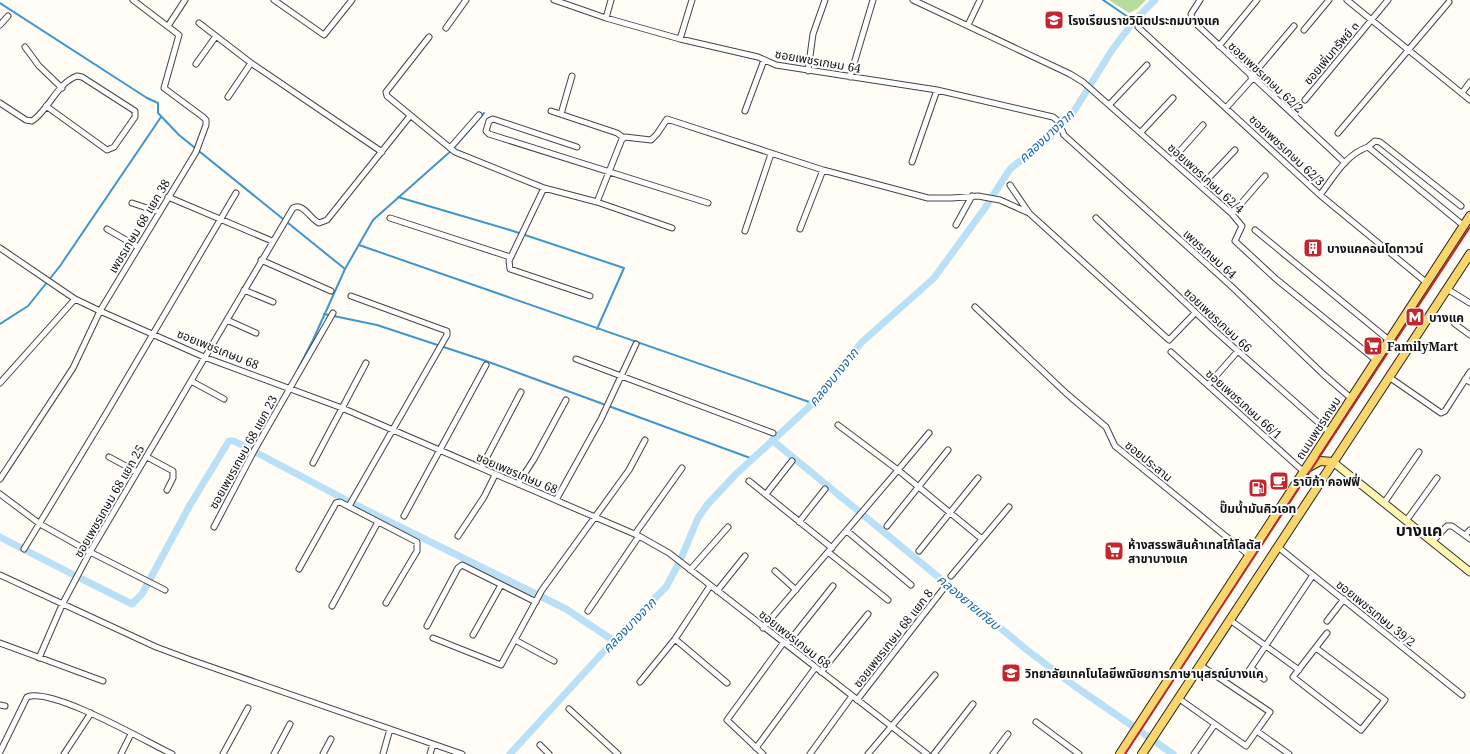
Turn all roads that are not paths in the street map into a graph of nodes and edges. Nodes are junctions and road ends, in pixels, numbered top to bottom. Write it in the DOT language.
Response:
graph roads {
  1 [pos="133,0"];
  2 [pos="184,0"];
  3 [pos="274,0"];
  4 [pos="352,0"];
  5 [pos="466,0"];
  6 [pos="554,0"];
  7 [pos="611,0"];
  8 [pos="692,0"];
  9 [pos="825,0"];
  10 [pos="873,0"];
  11 [pos="913,0"];
  12 [pos="980,0"];
  13 [pos="1200,0"];
  14 [pos="1257,0"];
  15 [pos="1329,0"];
  16 [pos="1347,0"];
  17 [pos="1388,0"];
  18 [pos="1448,2"];
  19 [pos="8,16"];
  20 [pos="606,18"];
  21 [pos="1372,20"];
  22 [pos="199,23"];
  23 [pos="0,25"];
  24 [pos="968,25"];
  25 [pos="168,26"];
  26 [pos="1294,26"];
  27 [pos="1138,27"];
  28 [pos="446,28"];
  29 [pos="1304,30"];
  30 [pos="216,36"];
  31 [pos="429,37"];
  32 [pos="680,39"];
  33 [pos="1219,46"];
  34 [pos="25,47"];
  35 [pos="1408,49"];
  36 [pos="764,60"];
  37 [pos="251,62"];
  38 [pos="196,64"];
  39 [pos="1147,64"];
  40 [pos="808,70"];
  41 [pos="572,76"];
  42 [pos="850,77"];
  43 [pos="1252,78"];
  44 [pos="1470,82"];
  45 [pos="62,88"];
  46 [pos="937,90"];
  47 [pos="1462,93"];
  48 [pos="228,97"];
  49 [pos="1173,98"];
  50 [pos="1305,100"];
  51 [pos="1470,100"];
  52 [pos="0,103"];
  53 [pos="1110,104"];
  54 [pos="46,106"];
  55 [pos="1226,108"];
  56 [pos="551,111"];
  57 [pos="745,111"];
  58 [pos="561,114"];
  59 [pos="479,115"];
  60 [pos="410,116"];
  61 [pos="1058,121"];
  62 [pos="1203,125"];
  63 [pos="1141,132"];
  64 [pos="1338,133"];
  65 [pos="624,138"];
  66 [pos="577,147"];
  67 [pos="1368,147"];
  68 [pos="452,150"];
  69 [pos="1235,150"];
  70 [pos="1390,151"];
  71 [pos="382,152"];
  72 [pos="771,154"];
  73 [pos="1172,160"];
  74 [pos="1384,160"];
  75 [pos="912,162"];
  76 [pos="1345,163"];
  77 [pos="1409,166"];
  78 [pos="823,170"];
  79 [pos="609,171"];
  80 [pos="1403,175"];
  81 [pos="1265,176"];
  82 [pos="1010,185"];
  83 [pos="1201,186"];
  84 [pos="544,188"];
  85 [pos="236,193"];
  86 [pos="1320,195"];
  87 [pos="975,196"];
  88 [pos="168,197"];
  89 [pos="597,202"];
  90 [pos="132,203"];
  91 [pos="708,203"];
  92 [pos="1461,206"];
  93 [pos="159,212"];
  94 [pos="1029,212"];
  95 [pos="1232,214"];
  96 [pos="1470,216"];
  97 [pos="390,218"];
  98 [pos="1096,218"];
  99 [pos="221,219"];
  100 [pos="956,225"];
  101 [pos="1464,226"];
  102 [pos="672,228"];
  103 [pos="107,229"];
  104 [pos="800,229"];
  105 [pos="1255,230"];
  106 [pos="745,231"];
  107 [pos="272,241"];
  108 [pos="138,247"];
  109 [pos="0,248"];
  110 [pos="1470,254"];
  111 [pos="510,258"];
  112 [pos="261,260"];
  113 [pos="1427,283"];
  114 [pos="1447,289"];
  115 [pos="244,290"];
  116 [pos="331,291"];
  117 [pos="351,296"];
  118 [pos="590,296"];
  119 [pos="75,299"];
  120 [pos="273,302"];
  121 [pos="1470,303"];
  122 [pos="975,307"];
  123 [pos="100,311"];
  124 [pos="333,313"];
  125 [pos="1195,313"];
  126 [pos="227,320"];
  127 [pos="1455,324"];
  128 [pos="152,333"];
  129 [pos="256,333"];
  130 [pos="1470,335"];
  131 [pos="1390,341"];
  132 [pos="636,344"];
  133 [pos="1171,352"];
  134 [pos="1237,352"];
  135 [pos="204,357"];
  136 [pos="576,359"];
  137 [pos="1377,361"];
  138 [pos="366,363"];
  139 [pos="486,365"];
  140 [pos="1470,372"];
  141 [pos="622,376"];
  142 [pos="1389,377"];
  143 [pos="1465,379"];
  144 [pos="191,381"];
  145 [pos="1470,382"];
  146 [pos="0,383"];
  147 [pos="1208,385"];
  148 [pos="290,388"];
  149 [pos="521,392"];
  150 [pos="224,399"];
  151 [pos="1352,399"];
  152 [pos="566,400"];
  153 [pos="342,408"];
  154 [pos="838,425"];
  155 [pos="392,430"];
  156 [pos="773,433"];
  157 [pos="929,433"];
  158 [pos="1330,433"];
  159 [pos="645,440"];
  160 [pos="440,450"];
  161 [pos="948,450"];
  162 [pos="1419,452"];
  163 [pos="109,457"];
  164 [pos="147,457"];
  165 [pos="792,460"];
  166 [pos="1333,462"];
  167 [pos="313,463"];
  168 [pos="481,468"];
  169 [pos="682,468"];
  170 [pos="898,470"];
  171 [pos="137,472"];
  172 [pos="1304,472"];
  173 [pos="495,475"];
  174 [pos="978,478"];
  175 [pos="1437,478"];
  176 [pos="0,479"];
  177 [pos="749,481"];
  178 [pos="518,484"];
  179 [pos="919,487"];
  180 [pos="825,489"];
  181 [pos="167,490"];
  182 [pos="0,494"];
  183 [pos="766,494"];
  184 [pos="556,500"];
  185 [pos="1384,503"];
  186 [pos="349,506"];
  187 [pos="1009,507"];
  188 [pos="950,513"];
  189 [pos="404,516"];
  190 [pos="595,517"];
  191 [pos="1406,521"];
  192 [pos="378,522"];
  193 [pos="799,522"];
  194 [pos="40,524"];
  195 [pos="887,526"];
  196 [pos="214,527"];
  197 [pos="728,527"];
  198 [pos="1470,530"];
  199 [pos="847,531"];
  200 [pos="637,535"];
  201 [pos="1465,535"];
  202 [pos="458,536"];
  203 [pos="982,539"];
  204 [pos="1470,539"];
  205 [pos="1432,542"];
  206 [pos="1278,546"];
  207 [pos="24,548"];
  208 [pos="830,550"];
  209 [pos="919,551"];
  210 [pos="90,552"];
  211 [pos="745,556"];
  212 [pos="1250,556"];
  213 [pos="688,568"];
  214 [pos="299,570"];
  215 [pos="774,571"];
  216 [pos="1470,572"];
  217 [pos="1314,575"];
  218 [pos="0,576"];
  219 [pos="951,576"];
  220 [pos="501,585"];
  221 [pos="911,585"];
  222 [pos="710,586"];
  223 [pos="833,586"];
  224 [pos="944,588"];
  225 [pos="165,590"];
  226 [pos="796,590"];
  227 [pos="717,591"];
  228 [pos="1344,599"];
  229 [pos="537,600"];
  230 [pos="888,600"];
  231 [pos="386,603"];
  232 [pos="62,605"];
  233 [pos="332,606"];
  234 [pos="588,611"];
  235 [pos="868,614"];
  236 [pos="1230,620"];
  237 [pos="1326,621"];
  238 [pos="427,626"];
  239 [pos="763,628"];
  240 [pos="1327,633"];
  241 [pos="473,635"];
  242 [pos="433,638"];
  243 [pos="675,639"];
  244 [pos="514,640"];
  245 [pos="0,643"];
  246 [pos="785,643"];
  247 [pos="1266,646"];
  248 [pos="1316,648"];
  249 [pos="39,658"];
  250 [pos="554,661"];
  251 [pos="1200,665"];
  252 [pos="815,668"];
  253 [pos="1251,668"];
  254 [pos="1299,670"];
  255 [pos="821,672"];
  256 [pos="935,675"];
  257 [pos="1246,675"];
  258 [pos="1264,679"];
  259 [pos="103,681"];
  260 [pos="640,682"];
  261 [pos="728,683"];
  262 [pos="1462,695"];
  263 [pos="855,698"];
  264 [pos="1178,698"];
  265 [pos="973,704"];
  266 [pos="248,708"];
  267 [pos="569,709"];
  268 [pos="91,713"];
  269 [pos="1036,722"];
  270 [pos="290,724"];
  271 [pos="1215,724"];
  272 [pos="891,726"];
  273 [pos="390,729"];
  274 [pos="1258,732"];
  275 [pos="131,734"];
  276 [pos="1008,734"];
  277 [pos="331,739"];
  278 [pos="433,744"];
  279 [pos="540,745"];
  280 [pos="756,748"];
  281 [pos="0,752"];
  282 [pos="64,754"];
  283 [pos="121,754"];
  284 [pos="172,754"];
  285 [pos="223,754"];
  286 [pos="274,754"];
  287 [pos="323,754"];
  288 [pos="383,754"];
  289 [pos="430,754"];
  290 [pos="462,754"];
  291 [pos="549,754"];
  292 [pos="618,754"];
  293 [pos="763,754"];
  294 [pos="810,754"];
  295 [pos="868,754"];
  296 [pos="927,754"];
  297 [pos="934,754"];
  298 [pos="993,754"];
  299 [pos="1079,754"];
  300 [pos="1120,754"];
  301 [pos="1142,754"];
  302 [pos="1194,754"];
  303 [pos="1289,754"];
  1 -- 25 [label="street"];
  2 -- 25 [label="street"];
  3 -- 4 [label="street"];
  5 -- 28 [label="street"];
  6 -- 20 [label="street, ซอยเพชรเกษม 64"];
  7 -- 20 [label="street"];
  8 -- 32 [label="street"];
  9 -- 40 [label="street"];
  10 -- 42 [label="street"];
  11 -- 24 [label="street, ซอยเพชรเกษม 62/4"];
  12 -- 24 [label="street"];
  13 -- 33 [label="street, ซอยเพชรเกษม 62/2"];
  14 -- 33 [label="street"];
  15 -- 29 [label="street"];
  16 -- 21 [label="street"];
  17 -- 21 [label="street, ซอยเพิ่มทรัพย์ ๓"];
  18 -- 35 [label="street"];
  19 -- 23 [label="street"];
  20 -- 32 [label="street, ซอยเพชรเกษม 64"];
  21 -- 35 [label="street"];
  21 -- 50 [label="street, ซอยเพิ่มทรัพย์ ๓"];
  22 -- 30 [label="street"];
  24 -- 53 [label="street, ซอยเพชรเกษม 62/4"];
  25 -- 88 [label="street, เพชรเกษม 68 แยก 38"];
  26 -- 43 [label="street"];
  27 -- 55 [label="street, ซอยเพชรเกษม 62/3"];
  30 -- 37 [label="street"];
  30 -- 38 [label="street"];
  31 -- 60 [label="street"];
  32 -- 36 [label="street, ซอยเพชรเกษม 64"];
  33 -- 43 [label="street, ซอยเพชรเกษม 62/2"];
  34 -- 45 [label="street"];
  35 -- 47 [label="street"];
  35 -- 64 [label="street"];
  36 -- 40 [label="street, ซอยเพชรเกษม 64"];
  36 -- 57 [label="street"];
  37 -- 48 [label="street"];
  37 -- 71 [label="street"];
  39 -- 53 [label="street"];
  40 -- 42 [label="street, ซอยเพชรเกษม 64"];
  41 -- 58 [label="street"];
  42 -- 46 [label="street, ซอยเพชรเกษม 64"];
  43 -- 55 [label="street"];
  43 -- 76 [label="street, ซอยเพชรเกษม 62/2"];
  44 -- 47 [label="street"];
  45 -- 54 [label="street"];
  45 -- 54 [label="street"];
  46 -- 61 [label="street, ซอยเพชรเกษม 64"];
  46 -- 75 [label="street"];
  47 -- 51 [label="street"];
  49 -- 63 [label="street"];
  52 -- 54 [label="street"];
  53 -- 63 [label="street, ซอยเพชรเกษม 62/4"];
  55 -- 86 [label="street, ซอยเพชรเกษม 62/3"];
  56 -- 58 [label="street"];
  58 -- 65 [label="street"];
  59 -- 68 [label="street"];
  60 -- 68 [label="street"];
  60 -- 71 [label="street"];
  61 -- 151 [label="street, เพชรเกษม 64"];
  62 -- 73 [label="street"];
  63 -- 73 [label="street, ซอยเพชรเกษม 62/4"];
  65 -- 72 [label="street"];
  65 -- 79 [label="street"];
  66 -- 79 [label="street"];
  67 -- 70 [label="street"];
  67 -- 74 [label="street"];
  67 -- 76 [label="street"];
  68 -- 84 [label="street"];
  69 -- 83 [label="street"];
  70 -- 74 [label="street"];
  70 -- 77 [label="street"];
  71 -- 107 [label="street, ซอยเพชรเกษม 68 แยก 25"];
  72 -- 78 [label="street"];
  72 -- 106 [label="street"];
  73 -- 83 [label="street, ซอยเพชรเกษม 62/4"];
  74 -- 80 [label="street"];
  76 -- 86 [label="street"];
  77 -- 80 [label="street"];
  77 -- 92 [label="street"];
  78 -- 87 [label="street"];
  78 -- 104 [label="street"];
  79 -- 89 [label="street"];
  79 -- 91 [label="street"];
  80 -- 101 [label="street"];
  81 -- 95 [label="street"];
  82 -- 94 [label="street"];
  83 -- 95 [label="street, ซอยเพชรเกษม 62/4"];
  84 -- 89 [label="street"];
  84 -- 111 [label="street"];
  85 -- 99 [label="street"];
  86 -- 113 [label="street, ซอยเพชรเกษม 62/3"];
  87 -- 94 [label="street"];
  87 -- 100 [label="street"];
  88 -- 93 [label="street, เพชรเกษม 68 แยก 38"];
  88 -- 99 [label="street"];
  89 -- 102 [label="street"];
  90 -- 93 [label="street"];
  93 -- 108 [label="street, เพชรเกษม 68 แยก 38"];
  94 -- 125 [label="street"];
  95 -- 137 [label="street, ซอยเพชรเกษม 62/4"];
  96 -- 101 [label="main road, ถนนเพชรเกษม"];
  97 -- 111 [label="street"];
  98 -- 125 [label="street, ซอยเพชรเกษม 66"];
  99 -- 107 [label="street"];
  99 -- 128 [label="street"];
  101 -- 113 [label="main road, ถนนเพชรเกษม"];
  103 -- 108 [label="street"];
  105 -- 131 [label="street"];
  107 -- 112 [label="street, ซอยเพชรเกษม 68 แยก 25"];
  108 -- 123 [label="street, เพชรเกษม 68 แยก 38"];
  109 -- 119 [label="street, ซอยเพชรเกษม 68"];
  110 -- 114 [label="main road"];
  111 -- 118 [label="street"];
  112 -- 115 [label="street, ซอยเพชรเกษม 68 แยก 25"];
  112 -- 116 [label="street"];
  113 -- 131 [label="main road, ถนนเพชรเกษม"];
  114 -- 121 [label="street"];
  114 -- 142 [label="main road"];
  115 -- 120 [label="street"];
  115 -- 126 [label="street, ซอยเพชรเกษม 68 แยก 25"];
  117 -- 155 [label="street"];
  119 -- 123 [label="street, ซอยเพชรเกษม 68"];
  119 -- 146 [label="street"];
  122 -- 212 [label="street, ซอยประสาน"];
  123 -- 128 [label="street, ซอยเพชรเกษม 68"];
  123 -- 176 [label="street, เพชรเกษม 68 แยก 38"];
  124 -- 148 [label="street, ซอยเพชรเกษม 68 แยก 23"];
  125 -- 134 [label="street, ซอยเพชรเกษม 66"];
  126 -- 129 [label="street"];
  126 -- 135 [label="street, ซอยเพชรเกษม 68 แยก 25"];
  127 -- 130 [label="street"];
  128 -- 135 [label="street, ซอยเพชรเกษม 68"];
  128 -- 194 [label="street"];
  131 -- 137 [label="main road, ถนนเพชรเกษม"];
  132 -- 141 [label="street"];
  133 -- 147 [label="street, ซอยเพชรเกษม 66/1"];
  134 -- 147 [label="street"];
  134 -- 158 [label="street, ซอยเพชรเกษม 66"];
  135 -- 144 [label="street, ซอยเพชรเกษม 68 แยก 25"];
  135 -- 148 [label="street, ซอยเพชรเกษม 68"];
  136 -- 141 [label="street"];
  137 -- 151 [label="main road, ถนนเพชรเกษม"];
  138 -- 153 [label="street"];
  139 -- 160 [label="street"];
  140 -- 143 [label="street"];
  141 -- 156 [label="street"];
  141 -- 184 [label="street"];
  142 -- 143 [label="street"];
  142 -- 166 [label="main road"];
  143 -- 145 [label="street"];
  144 -- 150 [label="street"];
  144 -- 164 [label="street, ซอยเพชรเกษม 68 แยก 25"];
  147 -- 172 [label="street, ซอยเพชรเกษม 66/1"];
  148 -- 153 [label="street, ซอยเพชรเกษม 68"];
  148 -- 196 [label="street, ซอยเพชรเกษม 68 แยก 23"];
  149 -- 168 [label="street"];
  151 -- 158 [label="main road, ถนนเพชรเกษม"];
  152 -- 178 [label="street"];
  153 -- 155 [label="street, ซอยเพชรเกษม 68"];
  153 -- 167 [label="street"];
  154 -- 170 [label="street"];
  155 -- 160 [label="street, ซอยเพชรเกษม 68"];
  155 -- 186 [label="street"];
  157 -- 170 [label="street"];
  158 -- 172 [label="main road, ถนนเพชรเกษม"];
  159 -- 190 [label="street"];
  160 -- 168 [label="street, ซอยเพชรเกษม 68"];
  160 -- 189 [label="street"];
  161 -- 179 [label="street"];
  162 -- 185 [label="street"];
  163 -- 171 [label="street"];
  164 -- 171 [label="street, ซอยเพชรเกษม 68 แยก 25"];
  164 -- 181 [label="street"];
  165 -- 183 [label="street"];
  166 -- 172 [label="main road"];
  166 -- 185 [label="main road"];
  166 -- 206 [label="main road"];
  168 -- 173 [label="street, ซอยเพชรเกษม 68"];
  169 -- 200 [label="street"];
  170 -- 179 [label="street"];
  170 -- 199 [label="street"];
  171 -- 210 [label="street, ซอยเพชรเกษม 68 แยก 25"];
  172 -- 212 [label="main road, ถนนเพชรเกษม"];
  173 -- 178 [label="street, ซอยเพชรเกษม 68"];
  173 -- 202 [label="street"];
  174 -- 188 [label="street"];
  175 -- 191 [label="street"];
  177 -- 183 [label="street"];
  178 -- 184 [label="street, ซอยเพชรเกษม 68"];
  179 -- 188 [label="street"];
  179 -- 195 [label="street"];
  180 -- 193 [label="street"];
  182 -- 194 [label="street"];
  183 -- 193 [label="street"];
  184 -- 190 [label="street, ซอยเพชรเกษม 68"];
  185 -- 191 [label="main road"];
  186 -- 192 [label="street"];
  186 -- 214 [label="street"];
  187 -- 203 [label="street"];
  188 -- 203 [label="street"];
  188 -- 209 [label="street"];
  190 -- 200 [label="street, ซอยเพชรเกษม 68"];
  190 -- 229 [label="street"];
  191 -- 205 [label="main road"];
  192 -- 231 [label="street"];
  192 -- 233 [label="street"];
  193 -- 208 [label="street"];
  194 -- 207 [label="street"];
  194 -- 210 [label="street"];
  197 -- 213 [label="street"];
  198 -- 201 [label="street"];
  199 -- 208 [label="street"];
  199 -- 221 [label="street"];
  200 -- 213 [label="street, ซอยเพชรเกษม 68"];
  200 -- 234 [label="street"];
  201 -- 204 [label="street"];
  201 -- 205 [label="street"];
  203 -- 219 [label="street"];
  205 -- 216 [label="main road"];
  206 -- 217 [label="street, ซอยเพชรเกษม 39/2"];
  206 -- 236 [label="main road"];
  208 -- 226 [label="street"];
  208 -- 230 [label="street"];
  210 -- 225 [label="street"];
  210 -- 232 [label="street, ซอยเพชรเกษม 68 แยก 25"];
  211 -- 227 [label="street"];
  212 -- 300 [label="main road, ถนนเพชรเกษม"];
  213 -- 222 [label="street, ซอยเพชรเกษม 68"];
  215 -- 226 [label="street"];
  217 -- 228 [label="street, ซอยเพชรเกษม 39/2"];
  217 -- 247 [label="street"];
  218 -- 232 [label="street"];
  220 -- 229 [label="street"];
  220 -- 238 [label="street"];
  220 -- 241 [label="street"];
  222 -- 227 [label="street, ซอยเพชรเกษม 68"];
  222 -- 243 [label="street"];
  223 -- 246 [label="street"];
  224 -- 263 [label="street, ซอยเพชรเกษม 68 แยก 8"];
  226 -- 239 [label="street"];
  227 -- 239 [label="street, ซอยเพชรเกษม 68"];
  228 -- 237 [label="street"];
  228 -- 262 [label="street, ซอยเพชรเกษม 39/2"];
  229 -- 244 [label="street"];
  232 -- 249 [label="street, ซอยเพชรเกษม 68 แยก 25"];
  232 -- 273 [label="street"];
  235 -- 255 [label="street"];
  236 -- 247 [label="street"];
  236 -- 251 [label="main road"];
  239 -- 246 [label="street, ซอยเพชรเกษม 68"];
  240 -- 248 [label="street"];
  242 -- 244 [label="street"];
  243 -- 260 [label="street"];
  243 -- 261 [label="street"];
  244 -- 250 [label="street"];
  245 -- 249 [label="street"];
  246 -- 252 [label="street, ซอยเพชรเกษม 68"];
  246 -- 280 [label="street"];
  247 -- 253 [label="street"];
  247 -- 254 [label="street"];
  248 -- 254 [label="street"];
  248 -- 254 [label="street"];
  249 -- 259 [label="street"];
  251 -- 264 [label="main road"];
  251 -- 274 [label="street"];
  252 -- 255 [label="street, ซอยเพชรเกษม 68"];
  252 -- 280 [label="street"];
  253 -- 257 [label="street"];
  253 -- 258 [label="street"];
  255 -- 263 [label="street, ซอยเพชรเกษม 68"];
  256 -- 272 [label="street"];
  263 -- 272 [label="street, ซอยเพชรเกษม 68"];
  263 -- 294 [label="street, ซอยเพชรเกษม 68 แยก 8"];
  264 -- 271 [label="street"];
  264 -- 301 [label="main road"];
  265 -- 297 [label="street"];
  266 -- 285 [label="street"];
  267 -- 292 [label="street"];
  268 -- 275 [label="street"];
  268 -- 281 [label="street"];
  268 -- 282 [label="street"];
  269 -- 299 [label="street"];
  270 -- 286 [label="street"];
  271 -- 274 [label="street"];
  271 -- 302 [label="street"];
  272 -- 295 [label="street"];
  272 -- 296 [label="street, ซอยเพชรเกษม 68"];
  273 -- 278 [label="street"];
  273 -- 288 [label="street"];
  274 -- 303 [label="street"];
  275 -- 283 [label="street"];
  275 -- 284 [label="street"];
  276 -- 298 [label="street"];
  277 -- 287 [label="street"];
  278 -- 289 [label="street"];
  278 -- 290 [label="street"];
  279 -- 291 [label="street"];
  280 -- 293 [label="street"];
}
